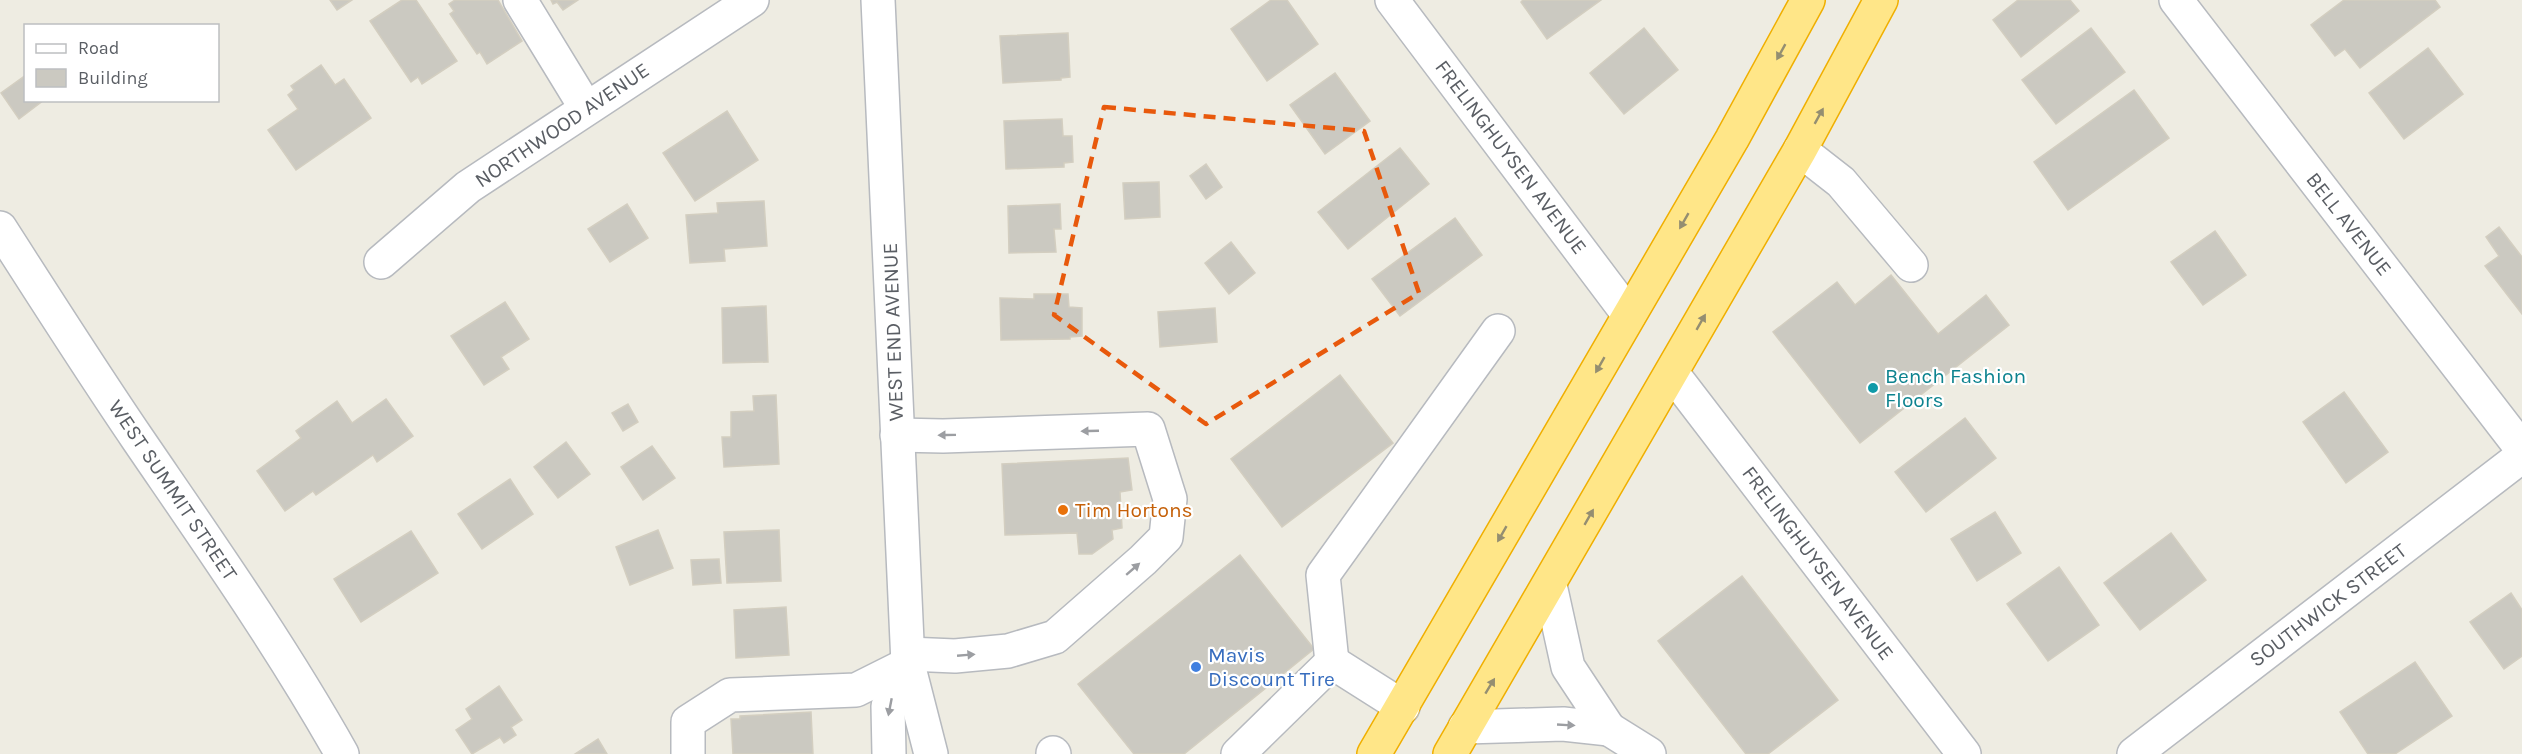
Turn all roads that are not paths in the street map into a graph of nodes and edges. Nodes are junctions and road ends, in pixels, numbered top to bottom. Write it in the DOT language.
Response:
graph roads {
  1 [pos="520,0"];
  2 [pos="752,0"];
  3 [pos="878,0"];
  4 [pos="1392,0"];
  5 [pos="1808,0"];
  6 [pos="1881,0"];
  7 [pos="2176,0"];
  8 [pos="586,108"];
  9 [pos="1800,150"];
  10 [pos="0,228"];
  11 [pos="381,262"];
  12 [pos="1911,265"];
  13 [pos="1629,315"];
  14 [pos="1498,331"];
  15 [pos="1672,372"];
  16 [pos="897,435"];
  17 [pos="2522,449"];
  18 [pos="2522,456"];
  19 [pos="1550,585"];
  20 [pos="908,659"];
  21 [pos="1332,662"];
  22 [pos="1402,707"];
  23 [pos="1609,729"];
  24 [pos="1457,741"];
  25 [pos="342,754"];
  26 [pos="688,754"];
  27 [pos="889,754"];
  28 [pos="931,754"];
  29 [pos="1238,754"];
  30 [pos="1374,754"];
  31 [pos="1649,754"];
  32 [pos="1964,754"];
  33 [pos="2134,754"];
  1 -- 8 [label="street"];
  2 -- 8 [label="street, NORTHWOOD AVENUE"];
  3 -- 16 [label="street, WEST END AVENUE"];
  4 -- 13 [label="street, FRELINGHUYSEN AVENUE"];
  5 -- 13 [label="highway, one-way"];
  9 -- 6 [label="highway, one-way"];
  7 -- 17 [label="street, BELL AVENUE"];
  8 -- 11 [label="street, NORTHWOOD AVENUE"];
  9 -- 12 [label="street"];
  15 -- 9 [label="highway, one-way"];
  10 -- 25 [label="street, WEST SUMMIT STREET"];
  13 -- 22 [label="highway, one-way"];
  14 -- 21 [label="street"];
  19 -- 15 [label="highway, one-way"];
  15 -- 32 [label="street, FRELINGHUYSEN AVENUE"];
  16 -- 20 [label="street, WEST END AVENUE"];
  20 -- 16 [label="street, one-way"];
  18 -- 33 [label="street, SOUTHWICK STREET"];
  19 -- 23 [label="street"];
  24 -- 19 [label="highway, one-way"];
  20 -- 26 [label="street"];
  20 -- 27 [label="street, WEST END AVENUE, one-way"];
  20 -- 28 [label="street, WEST END AVENUE"];
  21 -- 22 [label="street"];
  21 -- 29 [label="street"];
  22 -- 30 [label="highway"];
  24 -- 23 [label="street, one-way"];
  23 -- 31 [label="street"];
}
